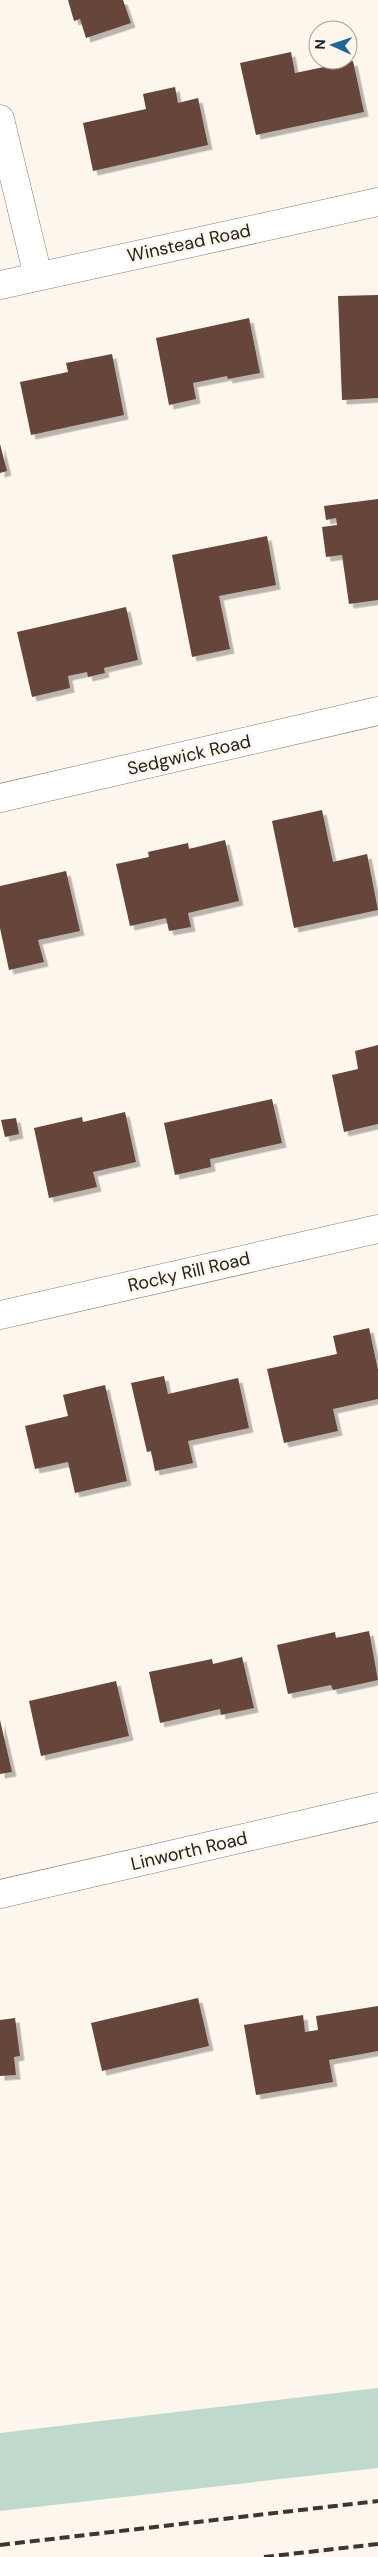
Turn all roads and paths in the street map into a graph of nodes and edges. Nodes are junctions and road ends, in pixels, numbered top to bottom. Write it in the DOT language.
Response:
graph roads {
  1 [pos="0,119"];
  2 [pos="378,202"];
  3 [pos="38,276"];
  4 [pos="0,285"];
  5 [pos="378,711"];
  6 [pos="0,798"];
  7 [pos="378,1229"];
  8 [pos="0,1315"];
  9 [pos="378,1807"];
  10 [pos="0,1894"];
  1 -- 3 [label="street"];
  2 -- 3 [label="street, Winstead Road"];
  3 -- 4 [label="street, Winstead Road"];
  5 -- 6 [label="street, Sedgwick Road"];
  7 -- 8 [label="street, Rocky Rill Road"];
  9 -- 10 [label="street, Linworth Road"];
}
